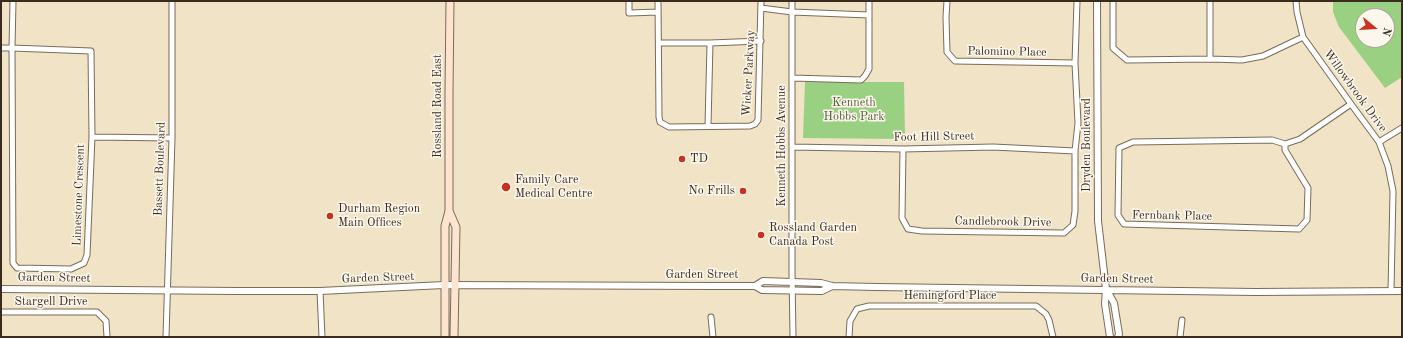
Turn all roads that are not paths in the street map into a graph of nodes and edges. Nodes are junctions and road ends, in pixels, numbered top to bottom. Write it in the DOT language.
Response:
graph roads {
  1 [pos="13,1"];
  2 [pos="172,1"];
  3 [pos="450,1"];
  4 [pos="629,1"];
  5 [pos="658,1"];
  6 [pos="761,1"];
  7 [pos="792,1"];
  8 [pos="869,1"];
  9 [pos="948,1"];
  10 [pos="1077,1"];
  11 [pos="1097,1"];
  12 [pos="1113,1"];
  13 [pos="1210,1"];
  14 [pos="1296,1"];
  15 [pos="761,8"];
  16 [pos="658,12"];
  17 [pos="792,12"];
  18 [pos="869,15"];
  19 [pos="1304,36"];
  20 [pos="761,41"];
  21 [pos="659,42"];
  22 [pos="710,43"];
  23 [pos="1,48"];
  24 [pos="12,48"];
  25 [pos="1210,58"];
  26 [pos="1075,62"];
  27 [pos="792,78"];
  28 [pos="1351,104"];
  29 [pos="708,126"];
  30 [pos="1402,128"];
  31 [pos="92,137"];
  32 [pos="172,138"];
  33 [pos="1379,142"];
  34 [pos="1285,144"];
  35 [pos="792,147"];
  36 [pos="903,149"];
  37 [pos="1075,151"];
  38 [pos="449,211"];
  39 [pos="792,283"];
  40 [pos="444,285"];
  41 [pos="454,285"];
  42 [pos="756,286"];
  43 [pos="832,286"];
  44 [pos="1,289"];
  45 [pos="1106,289"];
  46 [pos="792,290"];
  47 [pos="166,291"];
  48 [pos="320,291"];
  49 [pos="1391,291"];
  50 [pos="1402,291"];
  51 [pos="1,312"];
  52 [pos="711,317"];
  53 [pos="1182,320"];
  54 [pos="107,337"];
  55 [pos="166,337"];
  56 [pos="322,337"];
  57 [pos="445,337"];
  58 [pos="454,337"];
  59 [pos="713,337"];
  60 [pos="793,337"];
  61 [pos="849,337"];
  62 [pos="1053,337"];
  63 [pos="1110,337"];
  64 [pos="1118,337"];
  65 [pos="1180,337"];
  1 -- 24 [label="street"];
  2 -- 32 [label="street, Bassett Boulevard"];
  3 -- 38 [label="main road, Rossland Road East"];
  4 -- 16 [label="street"];
  5 -- 16 [label="street, Wicker Parkway"];
  6 -- 15 [label="street, Wicker Parkway"];
  7 -- 17 [label="street, Kenneth Hobbs Avenue"];
  8 -- 18 [label="street"];
  9 -- 26 [label="street, Palomino Place"];
  10 -- 26 [label="street, Candlebrook Drive"];
  11 -- 45 [label="street, Dryden Boulevard"];
  12 -- 25 [label="street"];
  13 -- 25 [label="street"];
  14 -- 19 [label="street, Willowbrook Drive"];
  15 -- 17 [label="street"];
  15 -- 20 [label="street, Wicker Parkway"];
  16 -- 21 [label="street, Wicker Parkway"];
  17 -- 18 [label="street"];
  17 -- 27 [label="street, Kenneth Hobbs Avenue"];
  18 -- 27 [label="street"];
  19 -- 25 [label="street"];
  19 -- 28 [label="street, Willowbrook Drive"];
  20 -- 22 [label="street"];
  20 -- 29 [label="street, Wicker Parkway"];
  21 -- 22 [label="street"];
  21 -- 29 [label="street, Wicker Parkway"];
  22 -- 29 [label="street"];
  23 -- 24 [label="street"];
  24 -- 31 [label="street, Limestone Crescent"];
  24 -- 31 [label="street, Limestone Crescent"];
  26 -- 37 [label="street, Candlebrook Drive"];
  27 -- 35 [label="street, Kenneth Hobbs Avenue"];
  28 -- 33 [label="street, Willowbrook Drive"];
  28 -- 34 [label="street"];
  30 -- 33 [label="street"];
  31 -- 32 [label="street"];
  32 -- 47 [label="street, Bassett Boulevard"];
  33 -- 49 [label="street, Willowbrook Drive"];
  34 -- 34 [label="street, Fernbank Place"];
  35 -- 36 [label="street, Foot Hill Street"];
  35 -- 39 [label="street, Kenneth Hobbs Avenue"];
  36 -- 37 [label="street, Foot Hill Street"];
  36 -- 37 [label="street, Candlebrook Drive"];
  38 -- 40 [label="main road, Rossland Road East"];
  38 -- 41 [label="main road, Rossland Road East"];
  39 -- 42 [label="street, Garden Street"];
  39 -- 43 [label="street, Garden Street"];
  39 -- 46 [label="street, Kenneth Hobbs Avenue"];
  40 -- 41 [label="street, Garden Street"];
  40 -- 48 [label="street, Garden Street"];
  40 -- 57 [label="main road, Rossland Road East"];
  41 -- 42 [label="street, Garden Street"];
  41 -- 58 [label="main road, Rossland Road East"];
  42 -- 46 [label="street, Garden Street"];
  43 -- 45 [label="street, Garden Street"];
  43 -- 46 [label="street, Garden Street"];
  44 -- 47 [label="street, Garden Street"];
  45 -- 49 [label="street, Garden Street"];
  45 -- 63 [label="street, Dryden Boulevard"];
  45 -- 64 [label="street, Dryden Boulevard"];
  46 -- 60 [label="street"];
  47 -- 48 [label="street, Garden Street"];
  47 -- 55 [label="street, Bassett Boulevard"];
  48 -- 56 [label="street"];
  49 -- 50 [label="street, Garden Street"];
  51 -- 54 [label="street, Stargell Drive"];
  52 -- 59 [label="street"];
  53 -- 65 [label="street"];
  61 -- 62 [label="street, Hemingford Place"];
}
